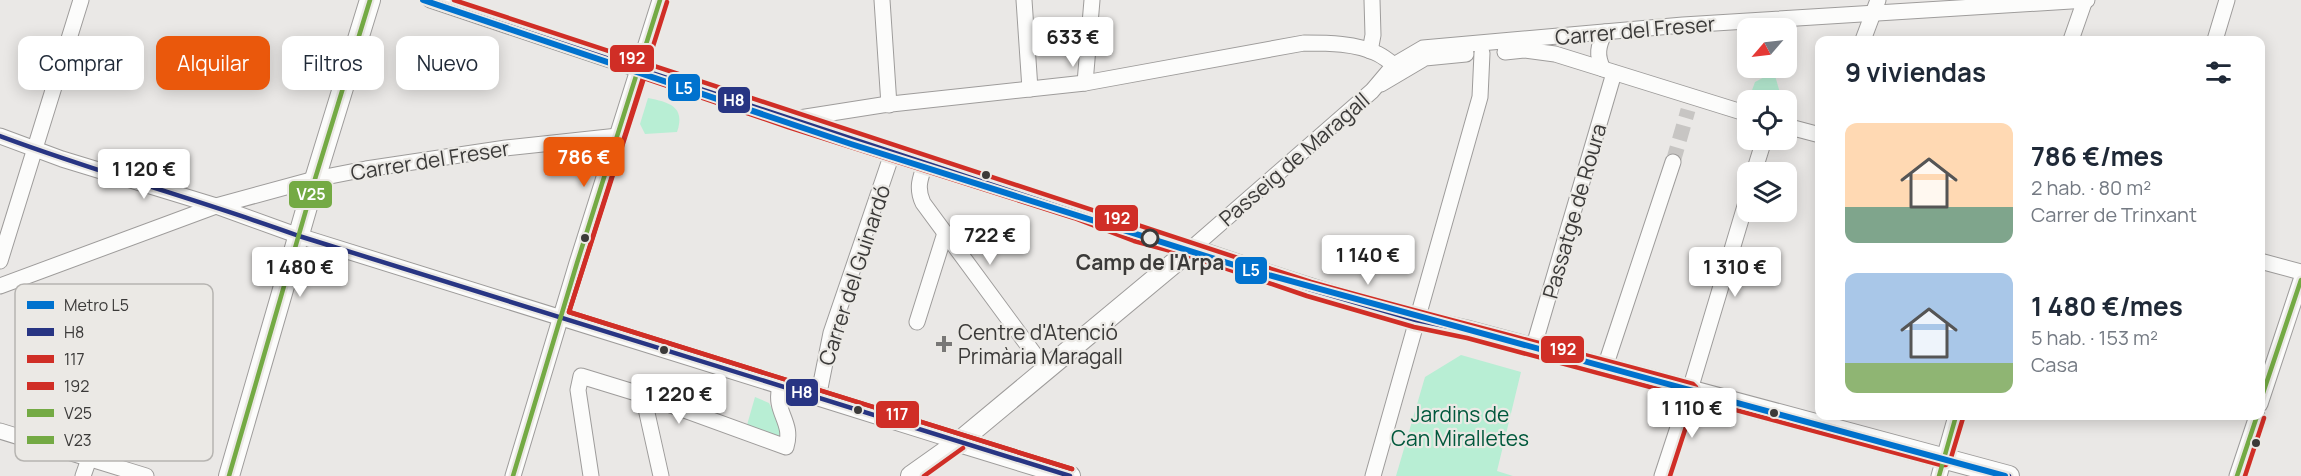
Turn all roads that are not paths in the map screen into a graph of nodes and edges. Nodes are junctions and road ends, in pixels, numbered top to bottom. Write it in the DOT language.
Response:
graph roads {
  1 [pos="81,0"];
  2 [pos="370,0"];
  3 [pos="430,0"];
  4 [pos="660,0"];
  5 [pos="882,0"];
  6 [pos="1024,0"];
  7 [pos="1092,0"];
  8 [pos="1372,0"];
  9 [pos="1878,0"];
  10 [pos="2086,0"];
  11 [pos="2227,0"];
  12 [pos="1872,15"];
  13 [pos="1605,32"];
  14 [pos="1864,36"];
  15 [pos="2072,36"];
  16 [pos="2216,36"];
  17 [pos="1370,51"];
  18 [pos="1482,53"];
  19 [pos="1394,65"];
  20 [pos="639,68"];
  21 [pos="1609,71"];
  22 [pos="1086,83"];
  23 [pos="1376,87"];
  24 [pos="1030,89"];
  25 [pos="889,105"];
  26 [pos="1737,112"];
  27 [pos="790,120"];
  28 [pos="1797,129"];
  29 [pos="1815,134"];
  30 [pos="618,135"];
  31 [pos="0,136"];
  32 [pos="35,148"];
  33 [pos="893,151"];
  34 [pos="926,162"];
  35 [pos="1673,162"];
  36 [pos="315,179"];
  37 [pos="216,206"];
  38 [pos="1740,222"];
  39 [pos="945,233"];
  40 [pos="299,236"];
  41 [pos="1191,249"];
  42 [pos="0,261"];
  43 [pos="2265,262"];
  44 [pos="2301,272"];
  45 [pos="2301,280"];
  46 [pos="0,286"];
  47 [pos="560,317"];
  48 [pos="1416,320"];
  49 [pos="916,322"];
  50 [pos="1533,349"];
  51 [pos="1605,367"];
  52 [pos="1046,370"];
  53 [pos="780,386"];
  54 [pos="2265,389"];
  55 [pos="1690,391"];
  56 [pos="643,395"];
  57 [pos="818,398"];
  58 [pos="1955,420"];
  59 [pos="2256,420"];
  60 [pos="0,431"];
  61 [pos="15,436"];
  62 [pos="959,442"];
  63 [pos="88,461"];
  64 [pos="96,461"];
  65 [pos="1941,467"];
  66 [pos="1030,470"];
  67 [pos="84,476"];
  68 [pos="146,476"];
  69 [pos="229,476"];
  70 [pos="513,476"];
  71 [pos="591,476"];
  72 [pos="661,476"];
  73 [pos="911,476"];
  74 [pos="1070,476"];
  75 [pos="1373,476"];
  76 [pos="1662,476"];
  77 [pos="2009,476"];
  78 [pos="2237,476"];
  1 -- 32 [label="street"];
  2 -- 36 [label="main road"];
  3 -- 20 [label="street"];
  4 -- 20 [label="street"];
  5 -- 25 [label="street"];
  6 -- 24 [label="street"];
  7 -- 22 [label="street"];
  8 -- 17 [label="street"];
  9 -- 12 [label="street"];
  10 -- 12 [label="street, Carrer del Freser"];
  10 -- 15 [label="street"];
  11 -- 16 [label="street"];
  12 -- 13 [label="street, Carrer del Freser"];
  12 -- 14 [label="street"];
  13 -- 19 [label="street, Carrer del Freser"];
  13 -- 21 [label="street"];
  17 -- 19 [label="street"];
  17 -- 22 [label="street"];
  18 -- 21 [label="street"];
  18 -- 23 [label="street"];
  18 -- 48 [label="street"];
  19 -- 23 [label="street, Passeig de Maragall"];
  20 -- 27 [label="street"];
  20 -- 30 [label="street"];
  21 -- 26 [label="street"];
  21 -- 50 [label="street, Passatge de Roura"];
  22 -- 24 [label="street"];
  23 -- 41 [label="street, Passeig de Maragall"];
  24 -- 25 [label="street"];
  25 -- 27 [label="street"];
  27 -- 33 [label="street"];
  28 -- 29 [label="street"];
  30 -- 36 [label="street, Carrer del Freser"];
  30 -- 47 [label="street"];
  31 -- 32 [label="street"];
  32 -- 37 [label="street"];
  32 -- 42 [label="street"];
  33 -- 34 [label="street"];
  33 -- 57 [label="street, Carrer del Guinardó"];
  34 -- 39 [label="street"];
  34 -- 41 [label="street"];
  35 -- 51 [label="street"];
  36 -- 37 [label="street, Carrer del Freser"];
  36 -- 40 [label="main road"];
  37 -- 40 [label="street"];
  37 -- 46 [label="street, Carrer del Freser"];
  38 -- 55 [label="street"];
  39 -- 49 [label="street"];
  39 -- 52 [label="street"];
  40 -- 47 [label="street"];
  40 -- 69 [label="main road"];
  41 -- 48 [label="main road"];
  41 -- 52 [label="main road, Passeig de Maragall"];
  43 -- 44 [label="street"];
  45 -- 54 [label="street"];
  47 -- 53 [label="street"];
  47 -- 70 [label="street"];
  48 -- 50 [label="main road"];
  48 -- 75 [label="street"];
  50 -- 51 [label="main road"];
  51 -- 55 [label="main road"];
  52 -- 62 [label="main road, Passeig de Maragall"];
  53 -- 56 [label="street"];
  53 -- 57 [label="street"];
  55 -- 65 [label="main road"];
  55 -- 76 [label="street"];
  56 -- 71 [label="street"];
  56 -- 72 [label="street"];
  57 -- 62 [label="street"];
  58 -- 65 [label="street"];
  59 -- 78 [label="street"];
  60 -- 61 [label="street"];
  62 -- 66 [label="main road"];
  62 -- 73 [label="main road, Passeig de Maragall"];
  63 -- 67 [label="street"];
  64 -- 68 [label="street"];
  65 -- 77 [label="main road"];
  66 -- 74 [label="main road"];
}
